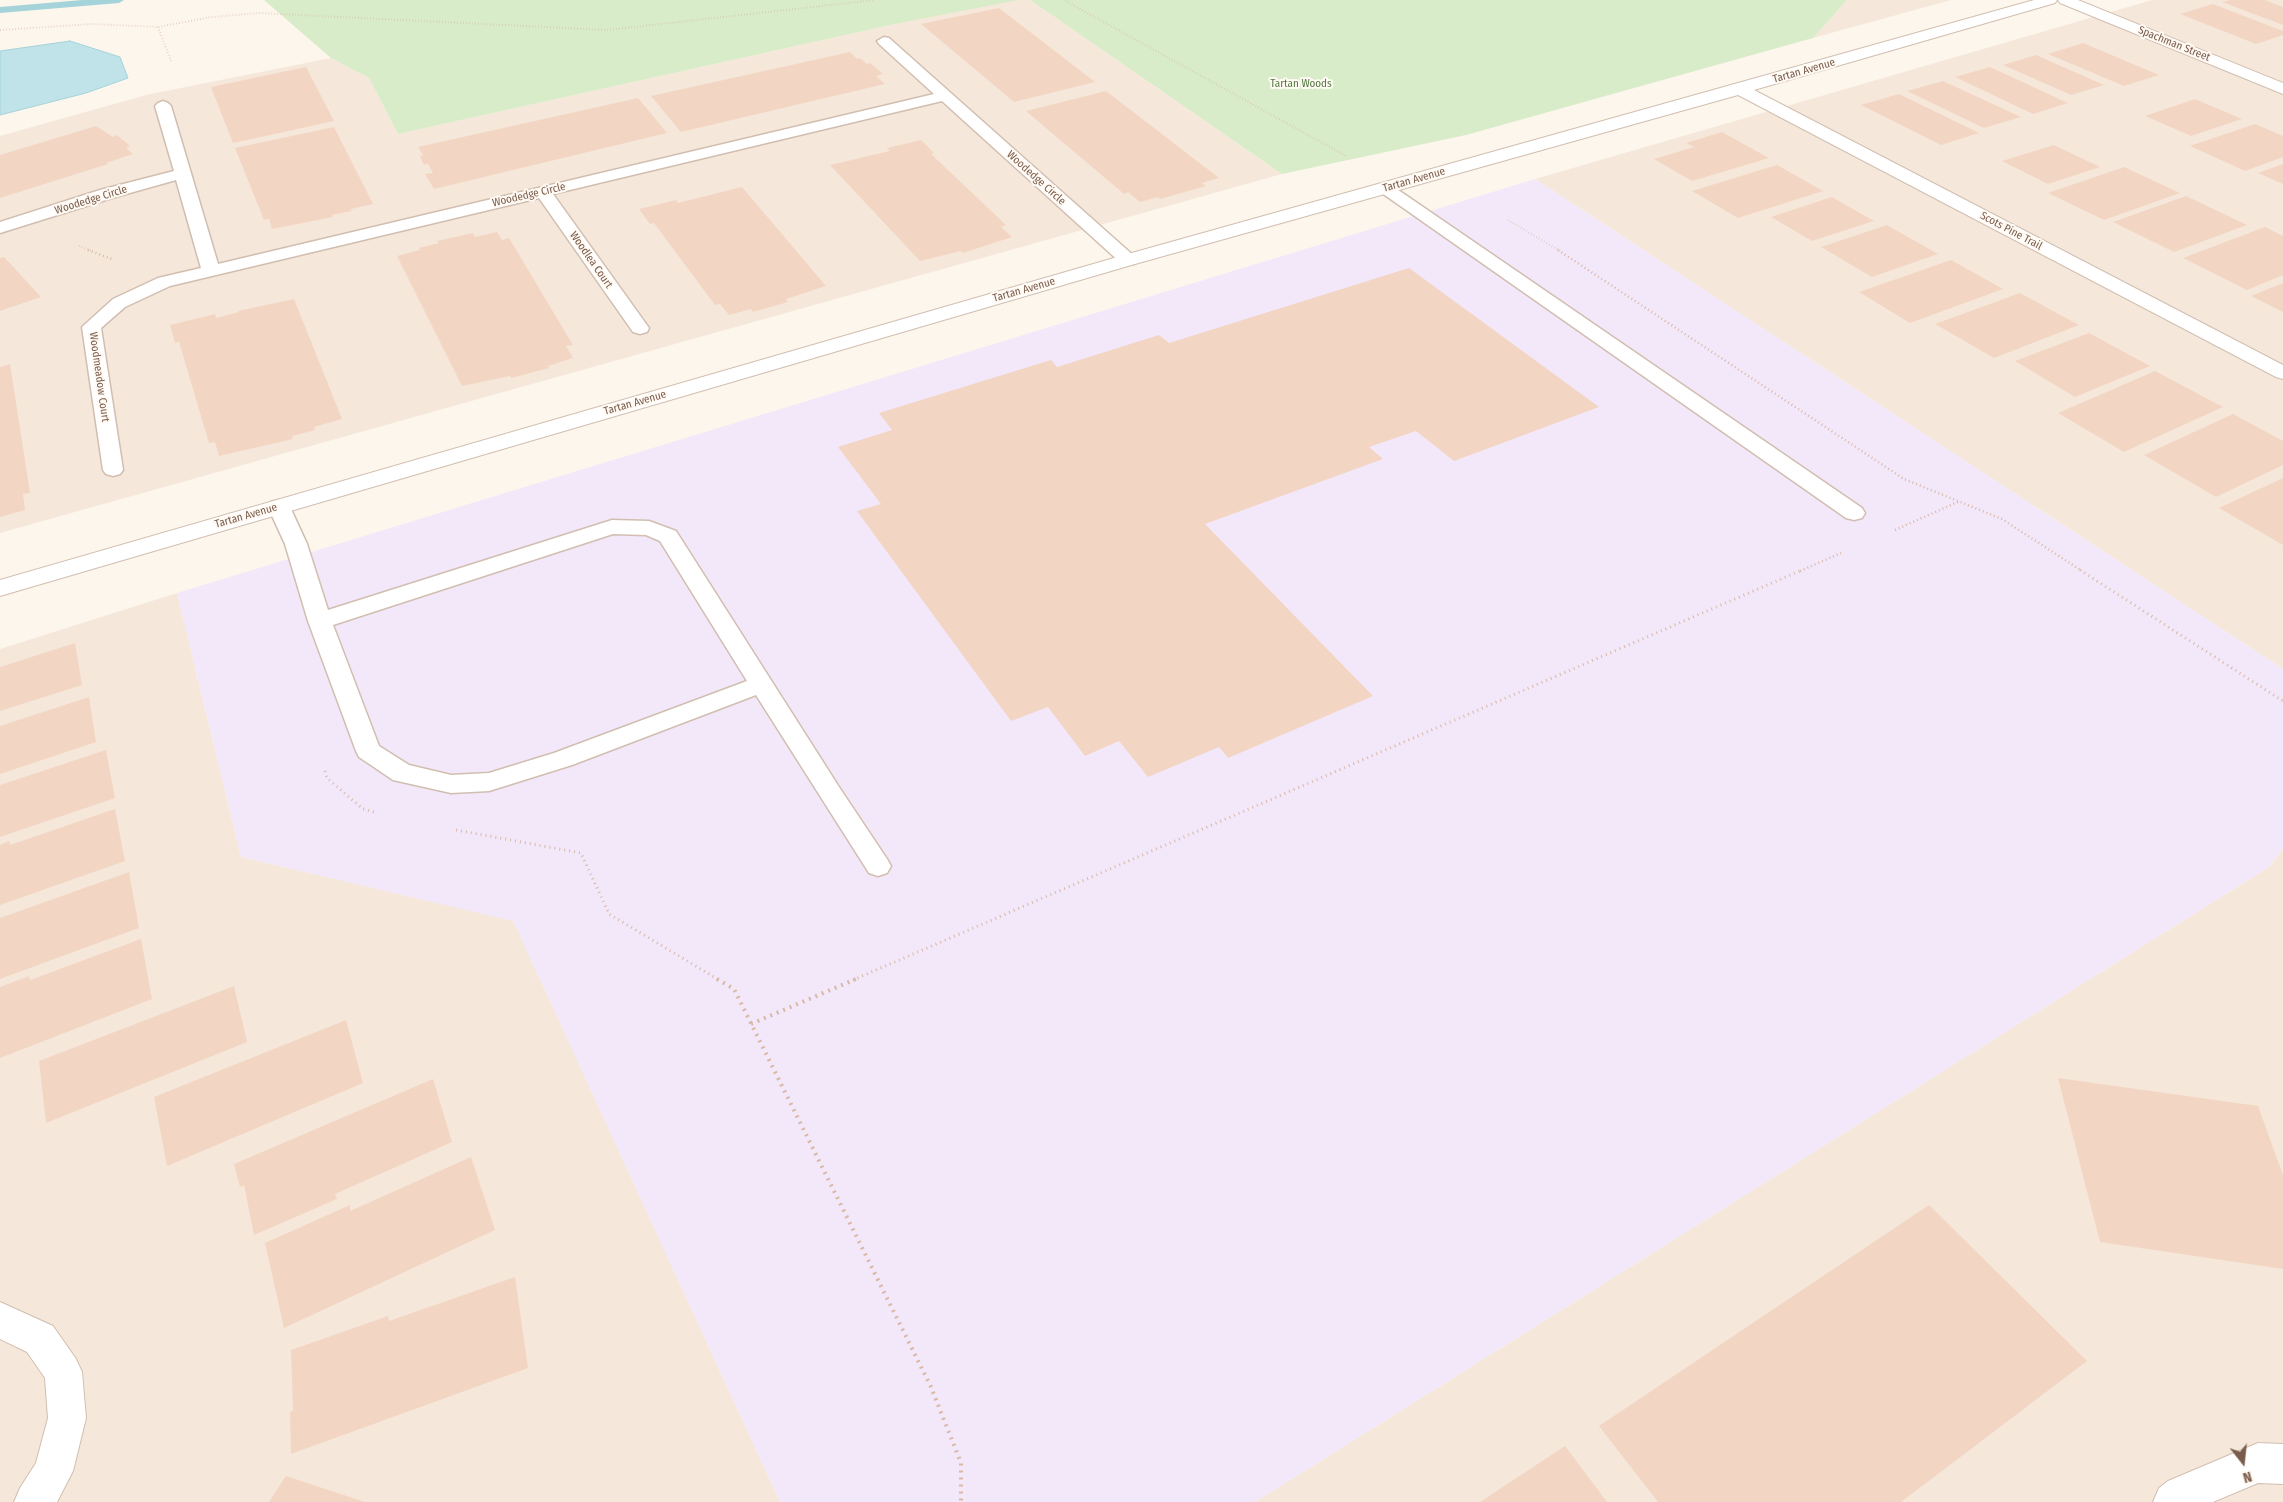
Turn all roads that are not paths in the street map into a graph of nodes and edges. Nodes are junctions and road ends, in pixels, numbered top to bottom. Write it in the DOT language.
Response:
graph roads {
  1 [pos="2050,0"];
  2 [pos="2065,0"];
  3 [pos="884,41"];
  4 [pos="1740,89"];
  5 [pos="2283,89"];
  6 [pos="945,96"];
  7 [pos="163,106"];
  8 [pos="183,173"];
  9 [pos="1385,188"];
  10 [pos="543,192"];
  11 [pos="0,228"];
  12 [pos="1128,260"];
  13 [pos="211,271"];
  14 [pos="640,328"];
  15 [pos="2283,373"];
  16 [pos="113,470"];
  17 [pos="279,507"];
  18 [pos="1854,513"];
  19 [pos="0,588"];
  20 [pos="320,621"];
  21 [pos="762,684"];
  22 [pos="878,866"];
  23 [pos="0,1320"];
  24 [pos="2283,1464"];
  25 [pos="34,1502"];
  26 [pos="2173,1502"];
  1 -- 4 [label="street, Tartan Avenue"];
  2 -- 5 [label="street, Spachman Street"];
  3 -- 6 [label="lane, Woodedge Circle"];
  4 -- 9 [label="street, Tartan Avenue"];
  4 -- 15 [label="street, Scots Pine Trail"];
  6 -- 10 [label="lane, Woodedge Circle"];
  6 -- 12 [label="lane, Woodedge Circle"];
  7 -- 8 [label="lane"];
  8 -- 11 [label="lane, Woodedge Circle"];
  8 -- 13 [label="lane"];
  9 -- 12 [label="street, Tartan Avenue"];
  9 -- 18 [label="lane"];
  10 -- 13 [label="lane, Woodedge Circle"];
  10 -- 14 [label="lane, Woodlea Court"];
  12 -- 17 [label="street, Tartan Avenue"];
  13 -- 16 [label="lane, Woodmeadow Court"];
  17 -- 19 [label="street, Tartan Avenue"];
  17 -- 20 [label="lane"];
  20 -- 21 [label="lane"];
  20 -- 21 [label="lane"];
  21 -- 22 [label="lane"];
  23 -- 25 [label="street"];
  24 -- 26 [label="street"];
}
